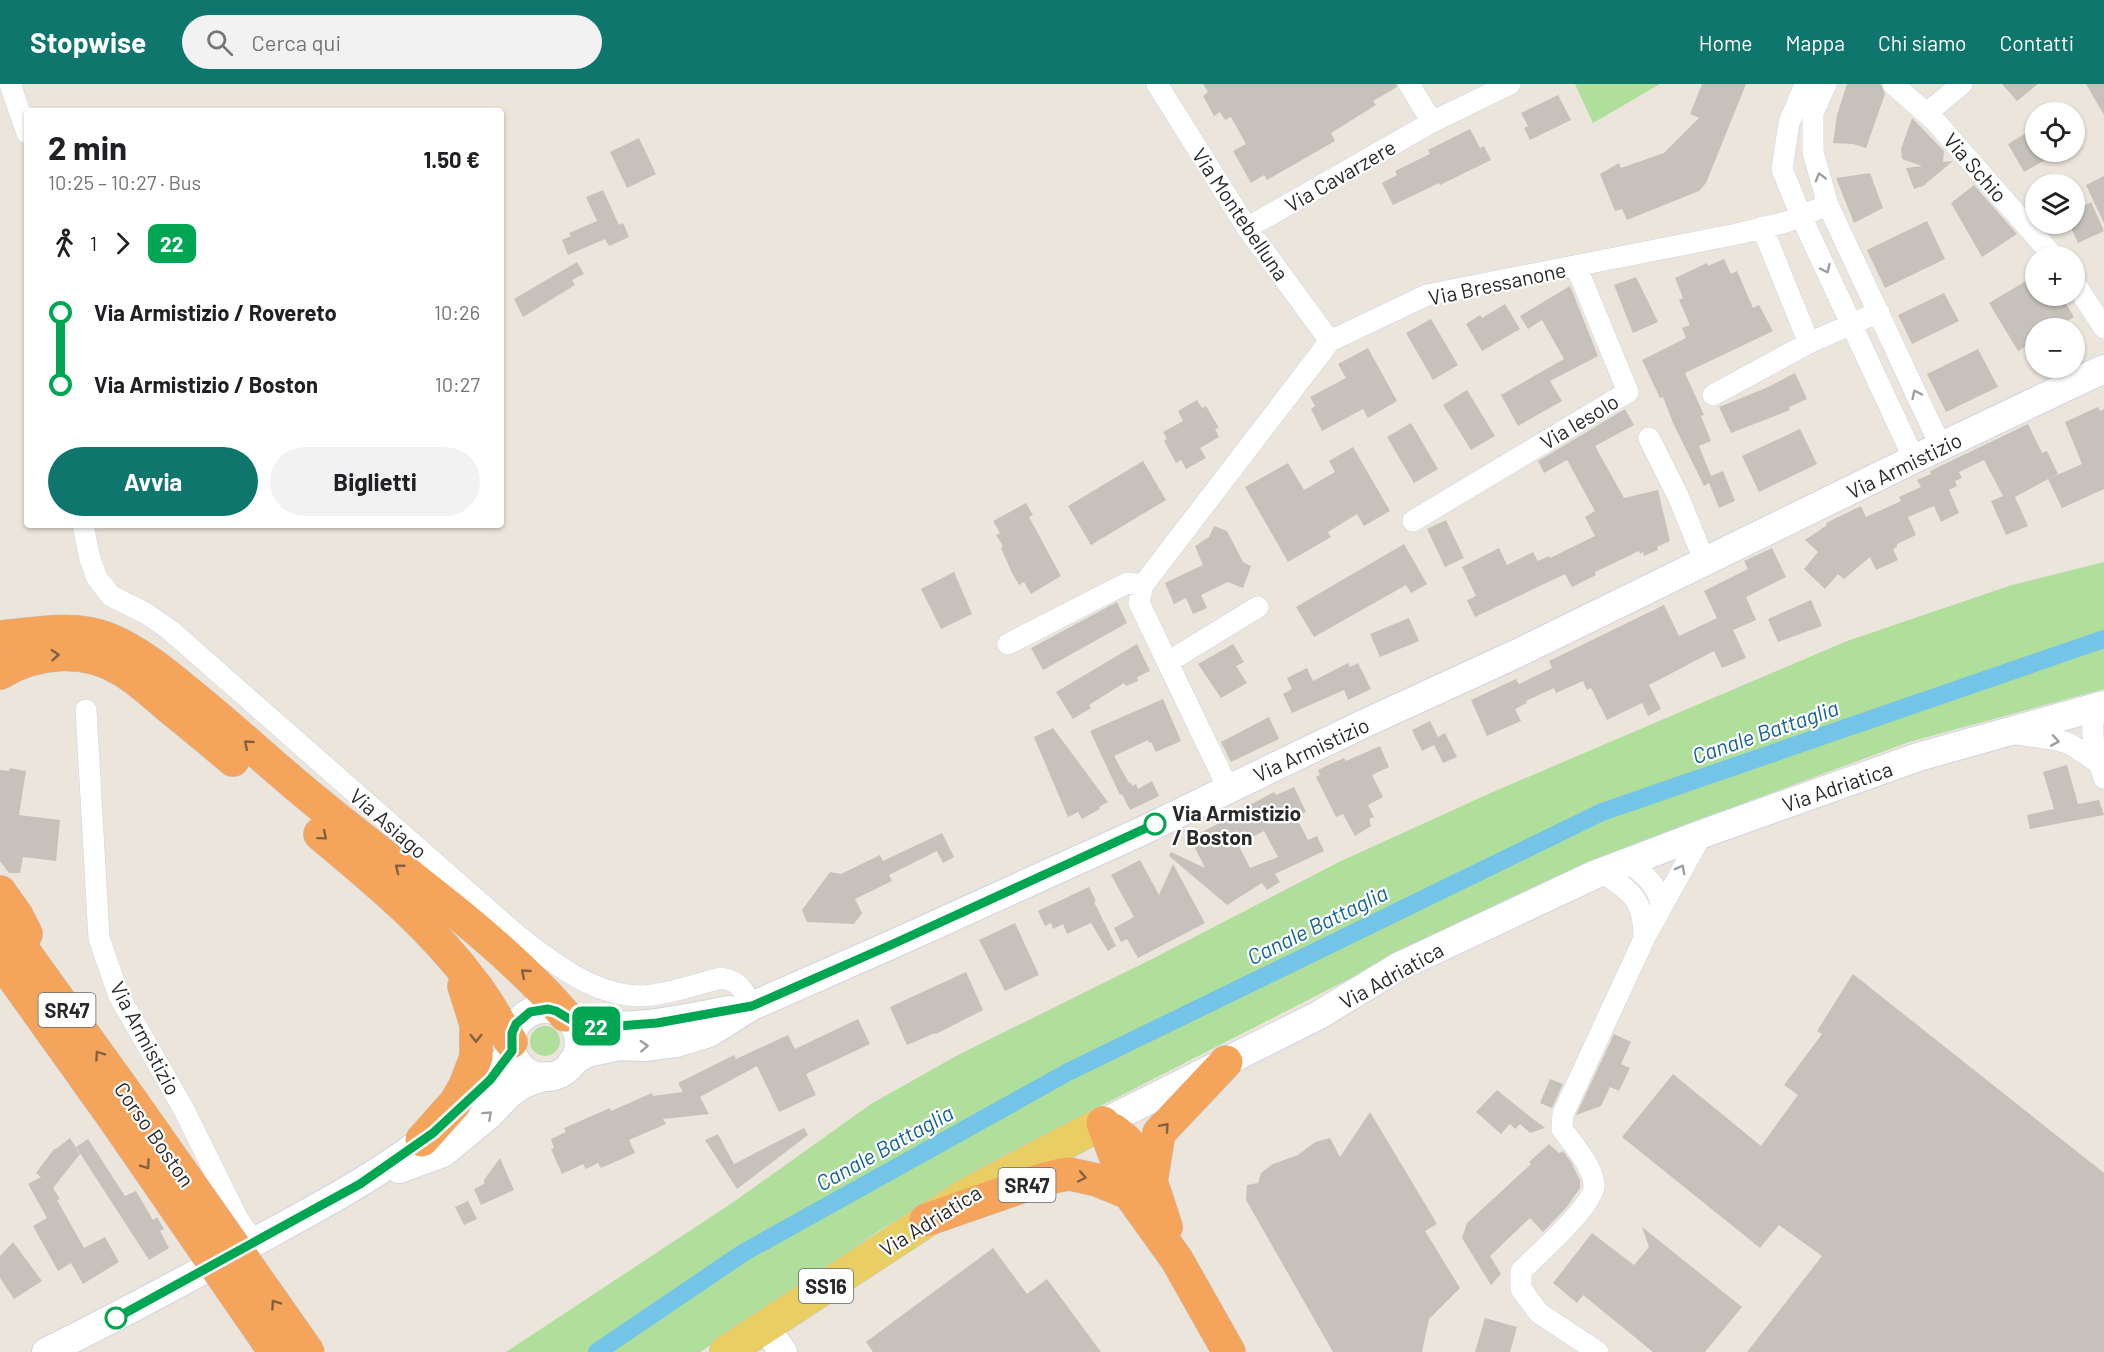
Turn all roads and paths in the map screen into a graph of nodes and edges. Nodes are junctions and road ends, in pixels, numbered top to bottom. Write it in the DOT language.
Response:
graph roads {
  1 [pos="10,84"];
  2 [pos="1157,84"];
  3 [pos="1409,84"];
  4 [pos="1510,84"];
  5 [pos="1808,84"];
  6 [pos="1826,84"];
  7 [pos="1893,84"];
  8 [pos="1962,84"];
  9 [pos="1927,113"];
  10 [pos="1432,122"];
  11 [pos="24,124"];
  12 [pos="1828,205"];
  13 [pos="1802,216"];
  14 [pos="1762,227"];
  15 [pos="1247,228"];
  16 [pos="2044,246"];
  17 [pos="1576,266"];
  18 [pos="2085,299"];
  19 [pos="1879,312"];
  20 [pos="1852,326"];
  21 [pos="2104,328"];
  22 [pos="1330,341"];
  23 [pos="1809,343"];
  24 [pos="2104,369"];
  25 [pos="1713,395"];
  26 [pos="1649,438"];
  27 [pos="1941,447"];
  28 [pos="1914,459"];
  29 [pos="1413,521"];
  30 [pos="84,528"];
  31 [pos="1705,562"];
  32 [pos="1143,585"];
  33 [pos="1258,607"];
  34 [pos="0,637"];
  35 [pos="1008,644"];
  36 [pos="1168,662"];
  37 [pos="0,673"];
  38 [pos="86,710"];
  39 [pos="2101,710"];
  40 [pos="2005,733"];
  41 [pos="2102,770"];
  42 [pos="1228,788"];
  43 [pos="1702,834"];
  44 [pos="1615,867"];
  45 [pos="0,892"];
  46 [pos="1661,907"];
  47 [pos="0,918"];
  48 [pos="1644,939"];
  49 [pos="0,959"];
  50 [pos="455,962"];
  51 [pos="56,994"];
  52 [pos="752,1006"];
  53 [pos="568,1018"];
  54 [pos="512,1047"];
  55 [pos="573,1062"];
  56 [pos="1226,1062"];
  57 [pos="545,1076"];
  58 [pos="123,1110"];
  59 [pos="1103,1123"];
  60 [pos="422,1140"];
  61 [pos="360,1184"];
  62 [pos="1140,1187"];
  63 [pos="926,1220"];
  64 [pos="254,1242"];
  65 [pos="774,1339"];
  66 [pos="46,1352"];
  67 [pos="275,1352"];
  68 [pos="308,1352"];
  69 [pos="726,1352"];
  70 [pos="1229,1352"];
  71 [pos="1598,1352"];
  1 -- 11 [label="street"];
  2 -- 15 [label="street, Via Montebelluna"];
  3 -- 10 [label="street"];
  4 -- 10 [label="street, Via Cavarzere"];
  5 -- 13 [label="street"];
  12 -- 6 [label="street, one-way"];
  7 -- 9 [label="street, Via Schio"];
  8 -- 9 [label="street"];
  9 -- 16 [label="street, Via Schio"];
  10 -- 15 [label="street, Via Cavarzere"];
  12 -- 13 [label="street, Via Bressanone"];
  12 -- 19 [label="street"];
  13 -- 14 [label="street, Via Bressanone"];
  13 -- 20 [label="street, one-way"];
  14 -- 17 [label="street, Via Bressanone"];
  14 -- 23 [label="street"];
  15 -- 22 [label="street, Via Montebelluna"];
  17 -- 22 [label="street, Via Bressanone"];
  17 -- 29 [label="street, Via Iesolo"];
  18 -- 21 [label="street"];
  19 -- 20 [label="street"];
  27 -- 19 [label="street, one-way"];
  20 -- 23 [label="street"];
  20 -- 28 [label="street"];
  22 -- 32 [label="street, Via Bressanone"];
  23 -- 25 [label="street"];
  24 -- 27 [label="street, Via Armistizio"];
  26 -- 31 [label="street"];
  27 -- 28 [label="street, Via Armistizio"];
  28 -- 31 [label="street, Via Armistizio"];
  30 -- 52 [label="street, Via Asiago"];
  31 -- 42 [label="street, Via Armistizio"];
  32 -- 35 [label="street"];
  32 -- 36 [label="street"];
  33 -- 36 [label="street"];
  53 -- 34 [label="highway, one-way"];
  36 -- 42 [label="street"];
  37 -- 50 [label="highway, one-way"];
  38 -- 64 [label="street, Via Armistizio"];
  39 -- 40 [label="street, Via Adriatica"];
  39 -- 41 [label="street"];
  40 -- 41 [label="street, one-way"];
  40 -- 43 [label="street, Via Adriatica"];
  42 -- 52 [label="street, Via Armistizio"];
  43 -- 44 [label="street, Via Adriatica"];
  46 -- 43 [label="street, one-way"];
  44 -- 46 [label="street"];
  44 -- 48 [label="street"];
  44 -- 56 [label="street, Via Adriatica"];
  45 -- 51 [label="highway"];
  46 -- 48 [label="street"];
  47 -- 51 [label="highway, Corso Boston / SR47"];
  48 -- 71 [label="street"];
  49 -- 58 [label="highway, Corso Boston / SR47"];
  50 -- 54 [label="highway"];
  50 -- 60 [label="highway, one-way"];
  58 -- 51 [label="highway, Corso Boston / SR47, one-way"];
  52 -- 53 [label="street, Via Armistizio"];
  55 -- 52 [label="street, Via Armistizio, one-way"];
  53 -- 54 [label="street, Via Armistizio"];
  53 -- 55 [label="street"];
  54 -- 57 [label="street"];
  54 -- 60 [label="street, Via Armistizio"];
  55 -- 57 [label="street, Via Armistizio"];
  56 -- 59 [label="street, Via Adriatica"];
  62 -- 56 [label="highway, one-way"];
  61 -- 57 [label="street, Via Armistizio, one-way"];
  58 -- 67 [label="highway, Corso Boston / SR47, one-way, bridge"];
  68 -- 58 [label="highway, Corso Boston / SR47, one-way, bridge"];
  59 -- 62 [label="highway"];
  59 -- 63 [label="main road, Via Adriatica / SS16"];
  60 -- 61 [label="street, Via Armistizio"];
  61 -- 64 [label="street, Via Armistizio"];
  63 -- 62 [label="highway, SR47, one-way"];
  62 -- 70 [label="highway"];
  63 -- 65 [label="main road, Via Adriatica / SS16"];
  64 -- 66 [label="street, Via Armistizio"];
  65 -- 69 [label="main road, Via Adriatica / SS16"];
}
